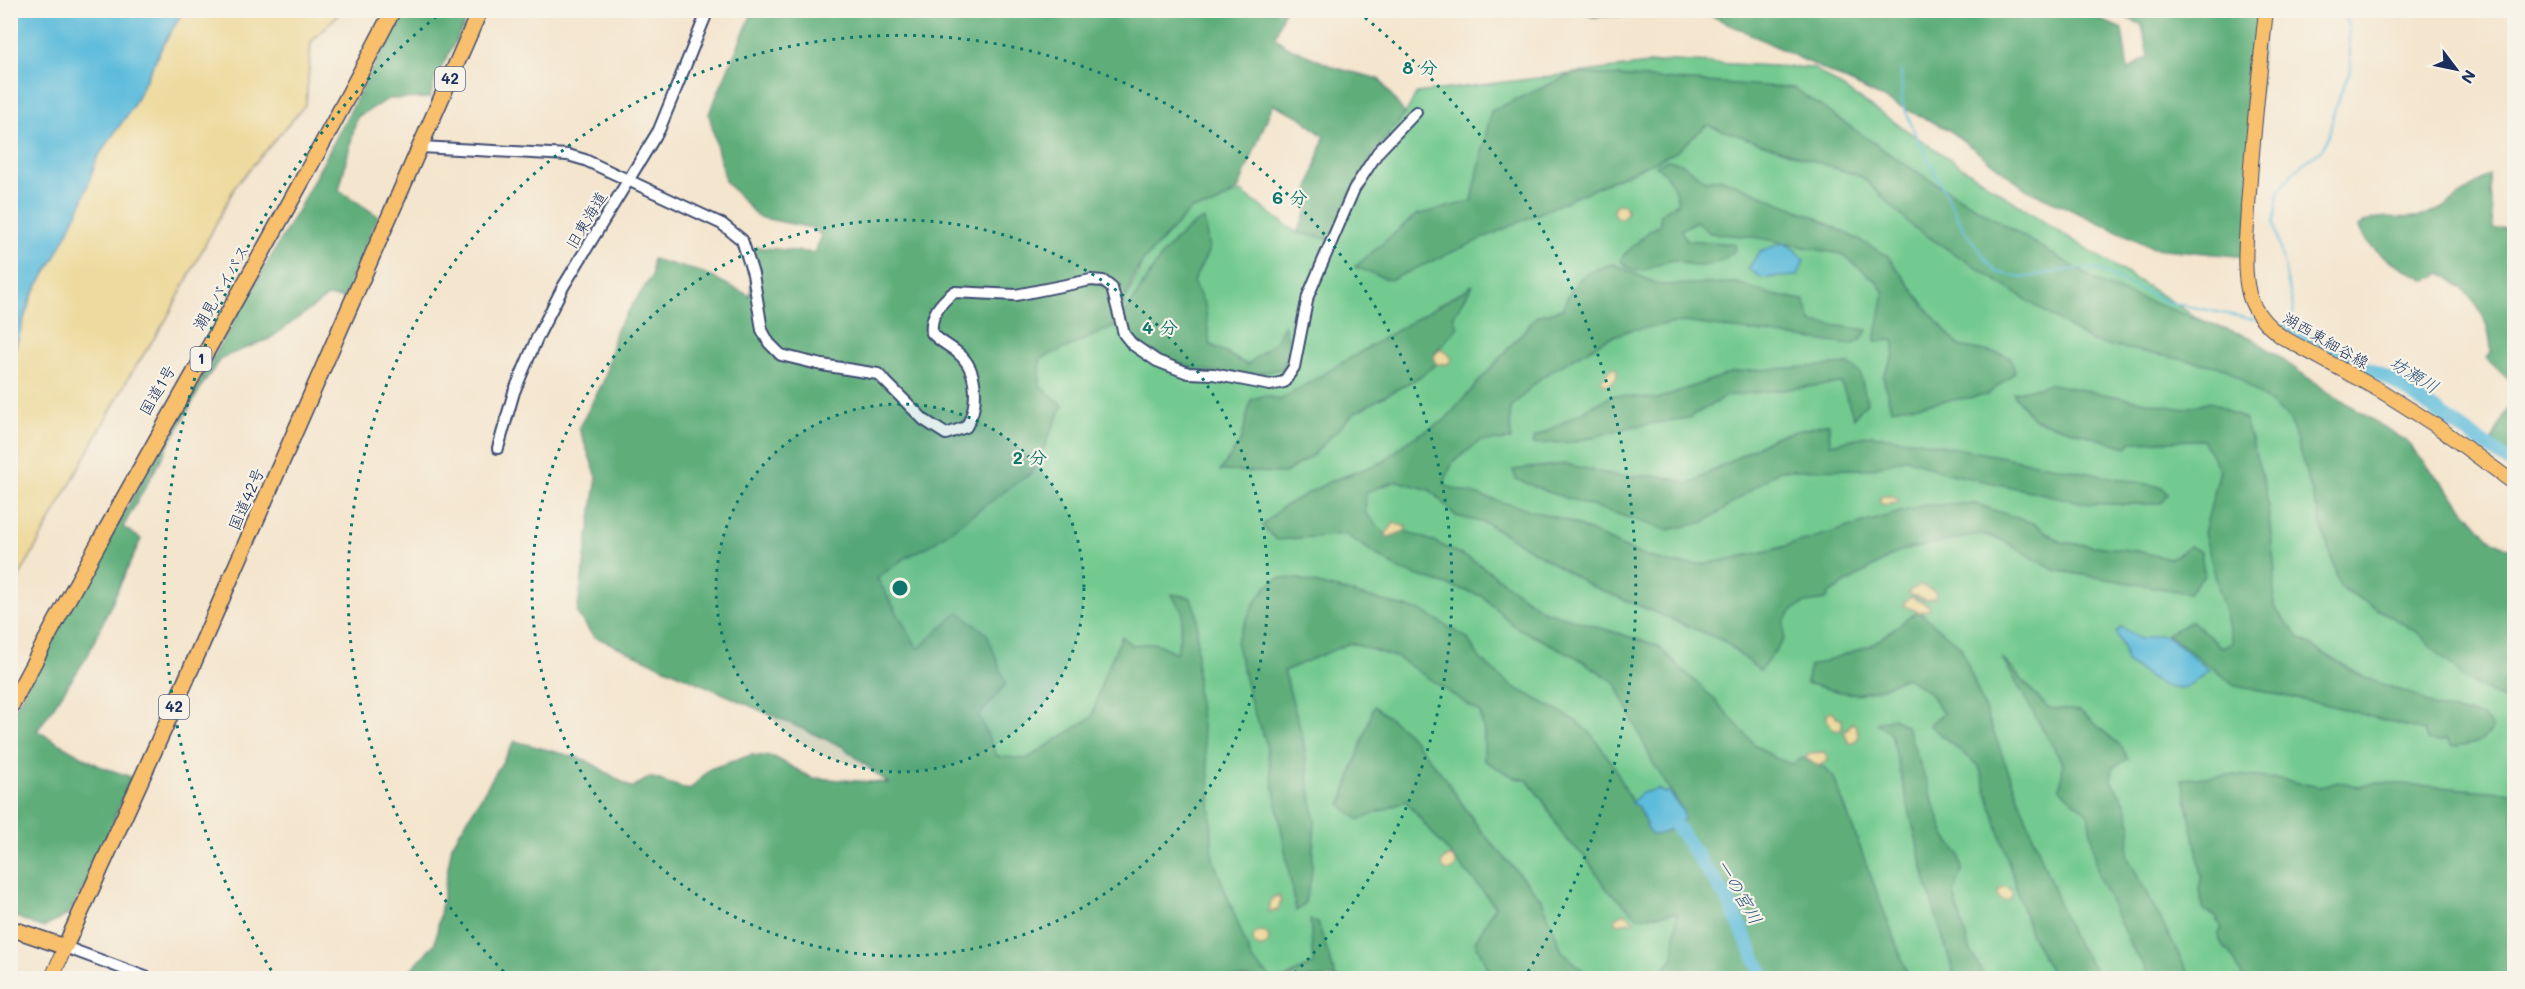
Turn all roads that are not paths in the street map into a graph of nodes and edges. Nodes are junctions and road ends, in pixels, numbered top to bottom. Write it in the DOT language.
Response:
graph roads {
  1 [pos="384,10"];
  2 [pos="393,10"];
  3 [pos="480,10"];
  4 [pos="708,10"];
  5 [pos="2266,10"];
  6 [pos="1416,112"];
  7 [pos="421,147"];
  8 [pos="627,180"];
  9 [pos="498,448"];
  10 [pos="2514,483"];
  11 [pos="10,692"];
  12 [pos="10,708"];
  13 [pos="10,928"];
  14 [pos="65,947"];
  15 [pos="52,978"];
  16 [pos="148,978"];
  1 -- 11 [label="highway, 国道1号 / 1"];
  2 -- 12 [label="highway, 潮見バイパス / 1"];
  3 -- 7 [label="highway, 国道42号 / 42"];
  4 -- 8 [label="street, 旧東海道"];
  5 -- 10 [label="main road, 湖西東細谷線"];
  6 -- 8 [label="street"];
  7 -- 8 [label="street"];
  7 -- 14 [label="highway, 国道42号 / 42"];
  8 -- 9 [label="street, 旧東海道"];
  13 -- 14 [label="highway"];
  14 -- 15 [label="main road"];
  14 -- 16 [label="street"];
}
